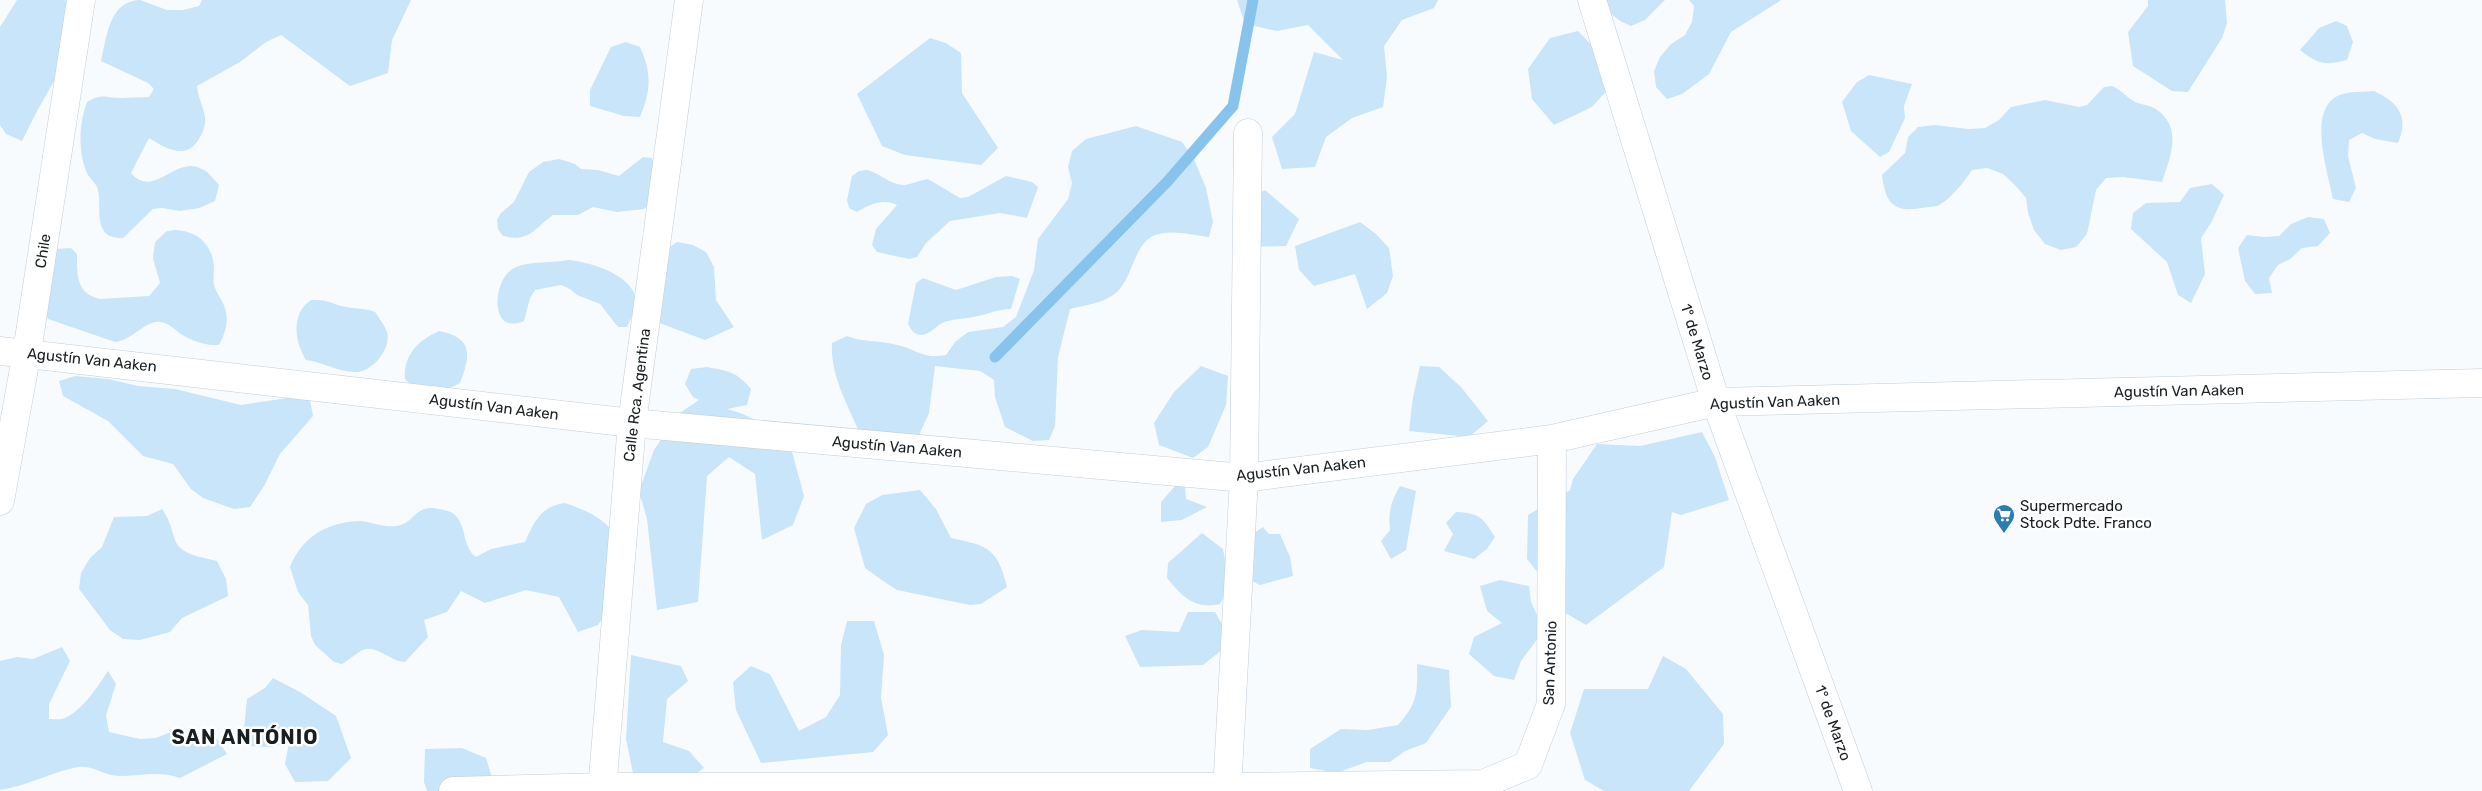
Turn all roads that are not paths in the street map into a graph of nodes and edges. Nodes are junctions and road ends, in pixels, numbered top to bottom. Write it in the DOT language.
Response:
graph roads {
  1 [pos="81,0"];
  2 [pos="688,0"];
  3 [pos="1592,0"];
  4 [pos="1248,133"];
  5 [pos="0,351"];
  6 [pos="27,352"];
  7 [pos="2482,383"];
  8 [pos="1716,402"];
  9 [pos="632,423"];
  10 [pos="1552,439"];
  11 [pos="1244,478"];
  12 [pos="0,501"];
  13 [pos="602,789"];
  14 [pos="1227,789"];
  15 [pos="452,791"];
  16 [pos="1858,791"];
  1 -- 6 [label="street, Chile"];
  2 -- 9 [label="street, Calle Rca. Agentina"];
  3 -- 8 [label="street, 1° de Marzo"];
  4 -- 11 [label="street"];
  5 -- 6 [label="street, Agustín Van Aaken"];
  6 -- 9 [label="street, Agustín Van Aaken"];
  6 -- 12 [label="street, Chile"];
  7 -- 8 [label="street, Agustín Van Aaken"];
  8 -- 10 [label="street, Agustín Van Aaken"];
  8 -- 16 [label="street, 1° de Marzo"];
  9 -- 11 [label="street, Agustín Van Aaken"];
  9 -- 13 [label="street, Calle Rca. Agentina"];
  10 -- 11 [label="street, Agustín Van Aaken"];
  10 -- 14 [label="street, San Antonio"];
  11 -- 14 [label="street"];
  13 -- 14 [label="street, San Antonio"];
  13 -- 15 [label="street, San Antonio"];
}
